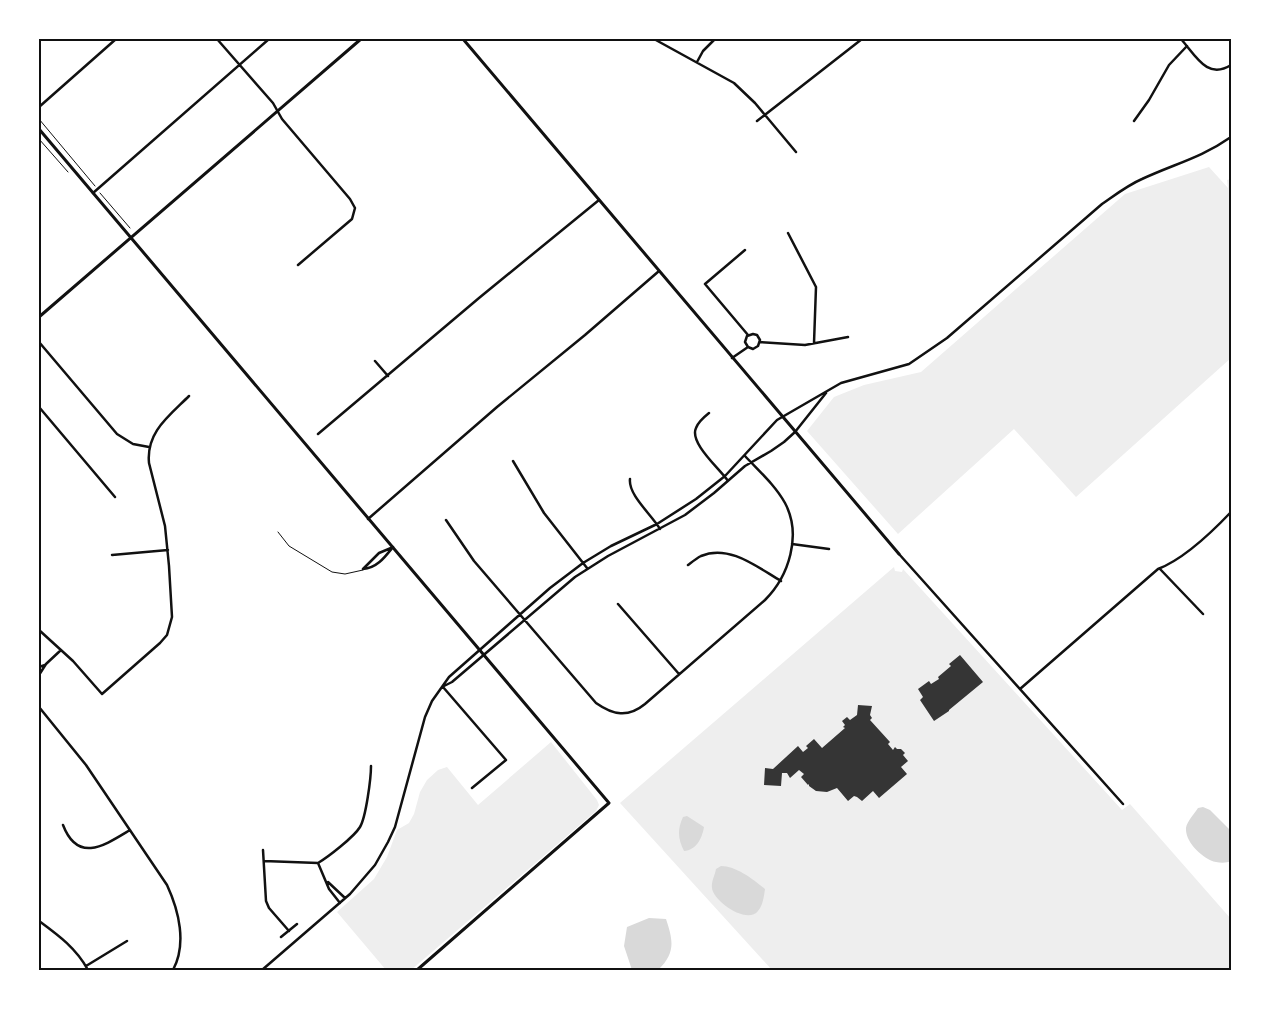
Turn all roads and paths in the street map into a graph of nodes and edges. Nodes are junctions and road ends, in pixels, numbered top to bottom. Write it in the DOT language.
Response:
graph roads {
  1 [pos="116,39"];
  2 [pos="217,39"];
  3 [pos="269,39"];
  4 [pos="361,39"];
  5 [pos="463,39"];
  6 [pos="654,39"];
  7 [pos="715,39"];
  8 [pos="862,39"];
  9 [pos="1181,39"];
  10 [pos="1187,46"];
  11 [pos="696,62"];
  12 [pos="240,65"];
  13 [pos="1231,65"];
  14 [pos="39,107"];
  15 [pos="277,110"];
  16 [pos="764,114"];
  17 [pos="39,120"];
  18 [pos="757,120"];
  19 [pos="1134,121"];
  20 [pos="39,129"];
  21 [pos="1231,137"];
  22 [pos="796,152"];
  23 [pos="97,189"];
  24 [pos="93,193"];
  25 [pos="599,200"];
  26 [pos="788,233"];
  27 [pos="131,238"];
  28 [pos="745,250"];
  29 [pos="298,265"];
  30 [pos="659,271"];
  31 [pos="39,317"];
  32 [pos="748,335"];
  33 [pos="848,337"];
  34 [pos="39,342"];
  35 [pos="760,342"];
  36 [pos="814,344"];
  37 [pos="748,347"];
  38 [pos="732,358"];
  39 [pos="375,361"];
  40 [pos="388,376"];
  41 [pos="827,391"];
  42 [pos="189,396"];
  43 [pos="39,407"];
  44 [pos="709,413"];
  45 [pos="782,417"];
  46 [pos="795,432"];
  47 [pos="318,434"];
  48 [pos="150,447"];
  49 [pos="745,456"];
  50 [pos="513,461"];
  51 [pos="751,462"];
  52 [pos="725,476"];
  53 [pos="630,479"];
  54 [pos="728,481"];
  55 [pos="115,497"];
  56 [pos="1231,512"];
  57 [pos="368,519"];
  58 [pos="446,520"];
  59 [pos="657,524"];
  60 [pos="660,529"];
  61 [pos="278,532"];
  62 [pos="792,544"];
  63 [pos="393,547"];
  64 [pos="829,549"];
  65 [pos="168,550"];
  66 [pos="112,554"];
  67 [pos="899,554"];
  68 [pos="583,563"];
  69 [pos="688,565"];
  70 [pos="587,568"];
  71 [pos="1160,568"];
  72 [pos="363,569"];
  73 [pos="780,581"];
  74 [pos="618,604"];
  75 [pos="520,614"];
  76 [pos="1203,614"];
  77 [pos="525,620"];
  78 [pos="39,630"];
  79 [pos="62,650"];
  80 [pos="479,650"];
  81 [pos="484,655"];
  82 [pos="46,664"];
  83 [pos="39,667"];
  84 [pos="679,674"];
  85 [pos="39,675"];
  86 [pos="443,687"];
  87 [pos="1020,689"];
  88 [pos="39,707"];
  89 [pos="371,766"];
  90 [pos="472,788"];
  91 [pos="1123,804"];
  92 [pos="63,825"];
  93 [pos="130,830"];
  94 [pos="263,850"];
  95 [pos="264,861"];
  96 [pos="318,863"];
  97 [pos="327,881"];
  98 [pos="345,898"];
  99 [pos="340,902"];
  100 [pos="39,921"];
  101 [pos="296,924"];
  102 [pos="288,931"];
  103 [pos="281,937"];
  104 [pos="128,941"];
  105 [pos="86,966"];
  106 [pos="88,970"];
  107 [pos="173,970"];
  108 [pos="262,970"];
  109 [pos="418,970"];
  1 -- 14 [label="street"];
  2 -- 12 [label="street"];
  3 -- 12 [label="street"];
  4 -- 15 [label="street"];
  5 -- 25 [label="street"];
  6 -- 11 [label="street"];
  7 -- 11 [label="street"];
  8 -- 16 [label="street"];
  9 -- 10 [label="street"];
  10 -- 13 [label="street"];
  10 -- 19 [label="street"];
  11 -- 16 [label="street"];
  12 -- 15 [label="street"];
  12 -- 23 [label="street"];
  15 -- 27 [label="street"];
  15 -- 29 [label="street"];
  16 -- 18 [label="street"];
  16 -- 22 [label="street"];
  17 -- 23 [label="path"];
  20 -- 24 [label="street"];
  21 -- 41 [label="street"];
  23 -- 24 [label="street"];
  24 -- 27 [label="street"];
  25 -- 30 [label="street"];
  25 -- 40 [label="street"];
  26 -- 36 [label="street"];
  27 -- 31 [label="street"];
  27 -- 57 [label="street"];
  28 -- 32 [label="street"];
  30 -- 38 [label="street"];
  30 -- 57 [label="street"];
  32 -- 35 [label="street"];
  32 -- 37 [label="street"];
  33 -- 36 [label="street"];
  34 -- 48 [label="street"];
  35 -- 36 [label="street"];
  35 -- 37 [label="street"];
  37 -- 38 [label="street"];
  38 -- 45 [label="street"];
  39 -- 40 [label="street"];
  40 -- 47 [label="street"];
  41 -- 45 [label="street"];
  41 -- 46 [label="street"];
  42 -- 48 [label="street"];
  43 -- 55 [label="street"];
  44 -- 52 [label="street"];
  45 -- 46 [label="street"];
  45 -- 49 [label="street"];
  46 -- 51 [label="street"];
  46 -- 67 [label="street"];
  48 -- 65 [label="street"];
  49 -- 51 [label="street"];
  49 -- 52 [label="street"];
  50 -- 68 [label="street"];
  51 -- 54 [label="street"];
  51 -- 62 [label="street"];
  52 -- 54 [label="street"];
  52 -- 59 [label="street"];
  53 -- 59 [label="street"];
  54 -- 60 [label="street"];
  56 -- 71 [label="street"];
  57 -- 63 [label="street"];
  58 -- 75 [label="street"];
  59 -- 60 [label="street"];
  59 -- 68 [label="street"];
  60 -- 70 [label="street"];
  61 -- 72 [label="lane"];
  62 -- 64 [label="street"];
  62 -- 73 [label="street"];
  63 -- 72 [label="street"];
  63 -- 72 [label="street"];
  63 -- 80 [label="street"];
  65 -- 66 [label="street"];
  65 -- 79 [label="street"];
  67 -- 87 [label="street"];
  68 -- 70 [label="street"];
  68 -- 75 [label="street"];
  69 -- 73 [label="street"];
  70 -- 77 [label="street"];
  71 -- 76 [label="street"];
  71 -- 87 [label="street"];
  73 -- 84 [label="street"];
  74 -- 84 [label="street"];
  75 -- 77 [label="street"];
  75 -- 80 [label="street"];
  77 -- 81 [label="street"];
  77 -- 84 [label="street"];
  78 -- 79 [label="street"];
  79 -- 82 [label="street"];
  80 -- 81 [label="street"];
  80 -- 86 [label="street"];
  81 -- 86 [label="street"];
  81 -- 109 [label="street"];
  82 -- 83 [label="street"];
  82 -- 85 [label="street"];
  86 -- 90 [label="street"];
  86 -- 98 [label="street"];
  87 -- 91 [label="street"];
  88 -- 93 [label="street"];
  89 -- 96 [label="street"];
  92 -- 93 [label="street"];
  93 -- 107 [label="street"];
  94 -- 95 [label="street"];
  95 -- 96 [label="street"];
  95 -- 102 [label="street"];
  96 -- 97 [label="street"];
  97 -- 98 [label="street"];
  97 -- 99 [label="street"];
  98 -- 99 [label="street"];
  99 -- 108 [label="street"];
  100 -- 105 [label="street"];
  101 -- 102 [label="street"];
  102 -- 103 [label="street"];
  104 -- 105 [label="street"];
  105 -- 106 [label="street"];
}
